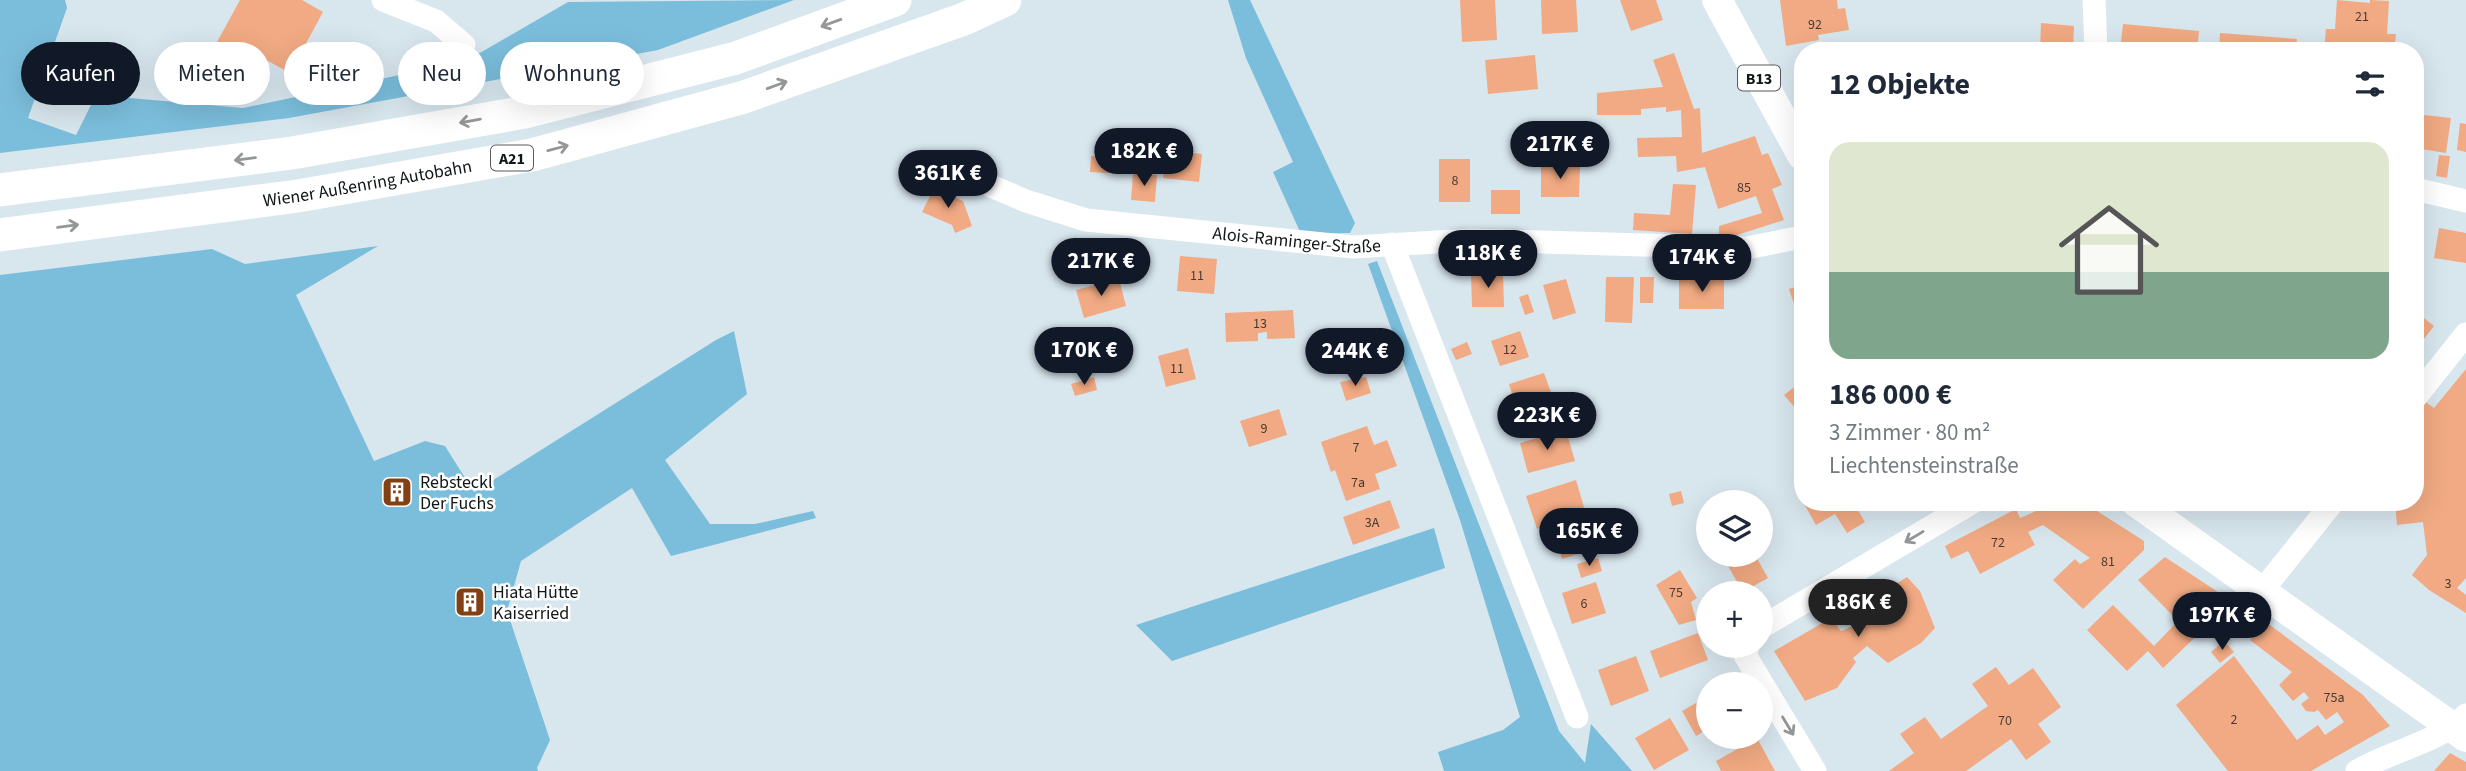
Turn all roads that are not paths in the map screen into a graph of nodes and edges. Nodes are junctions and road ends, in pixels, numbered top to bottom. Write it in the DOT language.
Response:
graph roads {
  1 [pos="383,0"];
  2 [pos="895,0"];
  3 [pos="1005,0"];
  4 [pos="1717,0"];
  5 [pos="2094,0"];
  6 [pos="460,42"];
  7 [pos="2095,42"];
  8 [pos="1794,140"];
  9 [pos="965,176"];
  10 [pos="0,190"];
  11 [pos="2424,191"];
  12 [pos="2466,201"];
  13 [pos="0,235"];
  14 [pos="1794,239"];
  15 [pos="1392,244"];
  16 [pos="2466,334"];
  17 [pos="2424,387"];
  18 [pos="1958,511"];
  19 [pos="2149,511"];
  20 [pos="2326,511"];
  21 [pos="2262,591"];
  22 [pos="1773,620"];
  23 [pos="1747,658"];
  24 [pos="1577,717"];
  25 [pos="2462,726"];
  26 [pos="1815,771"];
  27 [pos="2357,771"];
  1 -- 6 [label="street"];
  2 -- 10 [label="highway, one-way"];
  13 -- 3 [label="highway, Wiener Außenring Autobahn / A21, one-way"];
  4 -- 8 [label="main road, B13"];
  5 -- 7 [label="street"];
  9 -- 15 [label="street, Alois-Raminger-Straße"];
  11 -- 12 [label="street"];
  14 -- 15 [label="street, Alois-Raminger-Straße"];
  15 -- 24 [label="street"];
  16 -- 17 [label="street"];
  18 -- 22 [label="street, one-way"];
  19 -- 21 [label="main road"];
  20 -- 21 [label="street"];
  21 -- 25 [label="main road"];
  23 -- 26 [label="street, one-way"];
  25 -- 27 [label="street"];
}
